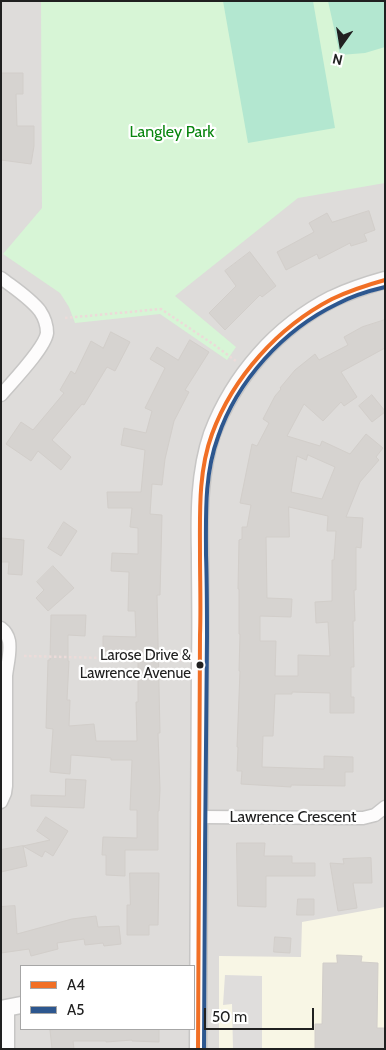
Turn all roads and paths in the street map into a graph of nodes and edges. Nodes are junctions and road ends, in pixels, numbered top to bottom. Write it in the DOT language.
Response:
graph roads {
  1 [pos="1,278"];
  2 [pos="385,280"];
  3 [pos="65,318"];
  4 [pos="247,370"];
  5 [pos="1,395"];
  6 [pos="1,628"];
  7 [pos="24,656"];
  8 [pos="200,660"];
  9 [pos="1,802"];
  10 [pos="385,807"];
  11 [pos="199,817"];
  12 [pos="196,973"];
  13 [pos="10,1007"];
  14 [pos="8,1049"];
  15 [pos="198,1049"];
  1 -- 5 [label="street"];
  2 -- 4 [label="street"];
  3 -- 4 [label="path"];
  4 -- 8 [label="street"];
  6 -- 9 [label="street"];
  7 -- 8 [label="path"];
  8 -- 11 [label="street"];
  10 -- 11 [label="street, Lawrence Crescent"];
  11 -- 12 [label="street"];
  12 -- 15 [label="street"];
  13 -- 14 [label="street"];
}
